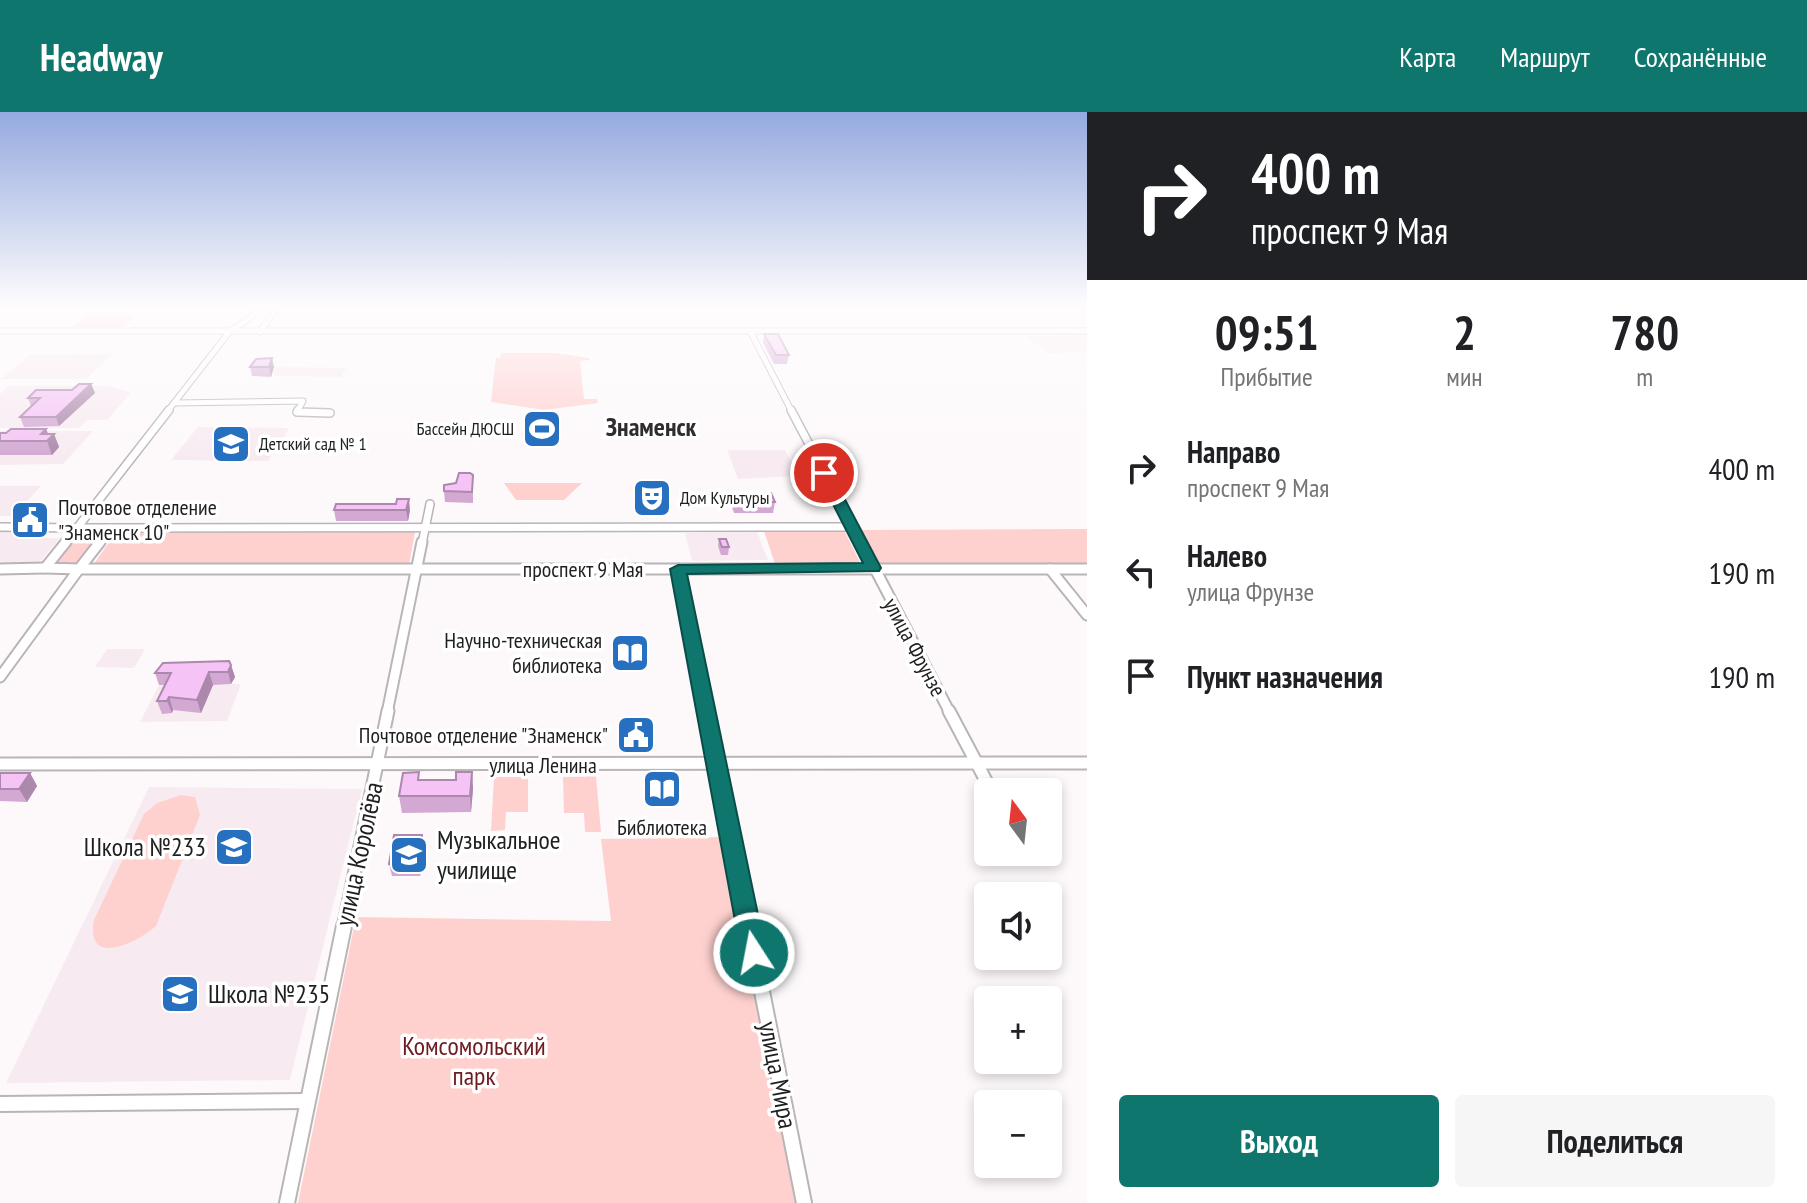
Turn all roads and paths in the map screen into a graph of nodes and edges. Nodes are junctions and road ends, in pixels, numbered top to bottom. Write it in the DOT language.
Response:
graph roads {
  1 [pos="209,358"];
  2 [pos="764,358"];
  3 [pos="174,403"];
  4 [pos="330,413"];
  5 [pos="430,504"];
  6 [pos="0,527"];
  7 [pos="852,527"];
  8 [pos="77,528"];
  9 [pos="110,528"];
  10 [pos="427,528"];
  11 [pos="45,568"];
  12 [pos="419,568"];
  13 [pos="873,568"];
  14 [pos="0,569"];
  15 [pos="79,569"];
  16 [pos="678,569"];
  17 [pos="1050,569"];
  18 [pos="1087,569"];
  19 [pos="1087,615"];
  20 [pos="0,677"];
  21 [pos="1087,763"];
  22 [pos="0,764"];
  23 [pos="378,764"];
  24 [pos="977,764"];
  25 [pos="716,765"];
  26 [pos="984,778"];
  27 [pos="306,1101"];
  28 [pos="0,1104"];
  29 [pos="287,1203"];
  30 [pos="804,1203"];
  1 -- 3 [label="street"];
  2 -- 7 [label="street, улица Фрунзе"];
  3 -- 4 [label="street"];
  3 -- 8 [label="street"];
  5 -- 10 [label="street, улица Королёва"];
  6 -- 8 [label="street"];
  7 -- 10 [label="street, проспект 9 Мая"];
  7 -- 13 [label="street, улица Фрунзе"];
  8 -- 9 [label="street, проспект 9 Мая"];
  8 -- 11 [label="street"];
  9 -- 10 [label="street, проспект 9 Мая"];
  9 -- 15 [label="street"];
  10 -- 12 [label="street, улица Королёва"];
  11 -- 14 [label="street"];
  11 -- 15 [label="street, проспект 9 Мая"];
  12 -- 15 [label="street, проспект 9 Мая"];
  12 -- 16 [label="street, проспект 9 Мая"];
  12 -- 23 [label="street, улица Королёва"];
  13 -- 16 [label="street, проспект 9 Мая"];
  13 -- 17 [label="street, проспект 9 Мая"];
  13 -- 24 [label="street, улица Фрунзе"];
  15 -- 20 [label="street"];
  16 -- 25 [label="street, улица Мира"];
  17 -- 18 [label="street, проспект 9 Мая"];
  17 -- 19 [label="street"];
  21 -- 24 [label="street, улица Ленина"];
  22 -- 23 [label="street, улица Ленина"];
  23 -- 25 [label="street, улица Ленина"];
  23 -- 27 [label="street, улица Королёва"];
  24 -- 25 [label="street, улица Ленина"];
  24 -- 26 [label="street, улица Фрунзе"];
  25 -- 30 [label="street, улица Мира"];
  27 -- 28 [label="street"];
  27 -- 29 [label="street, улица Королёва"];
}
